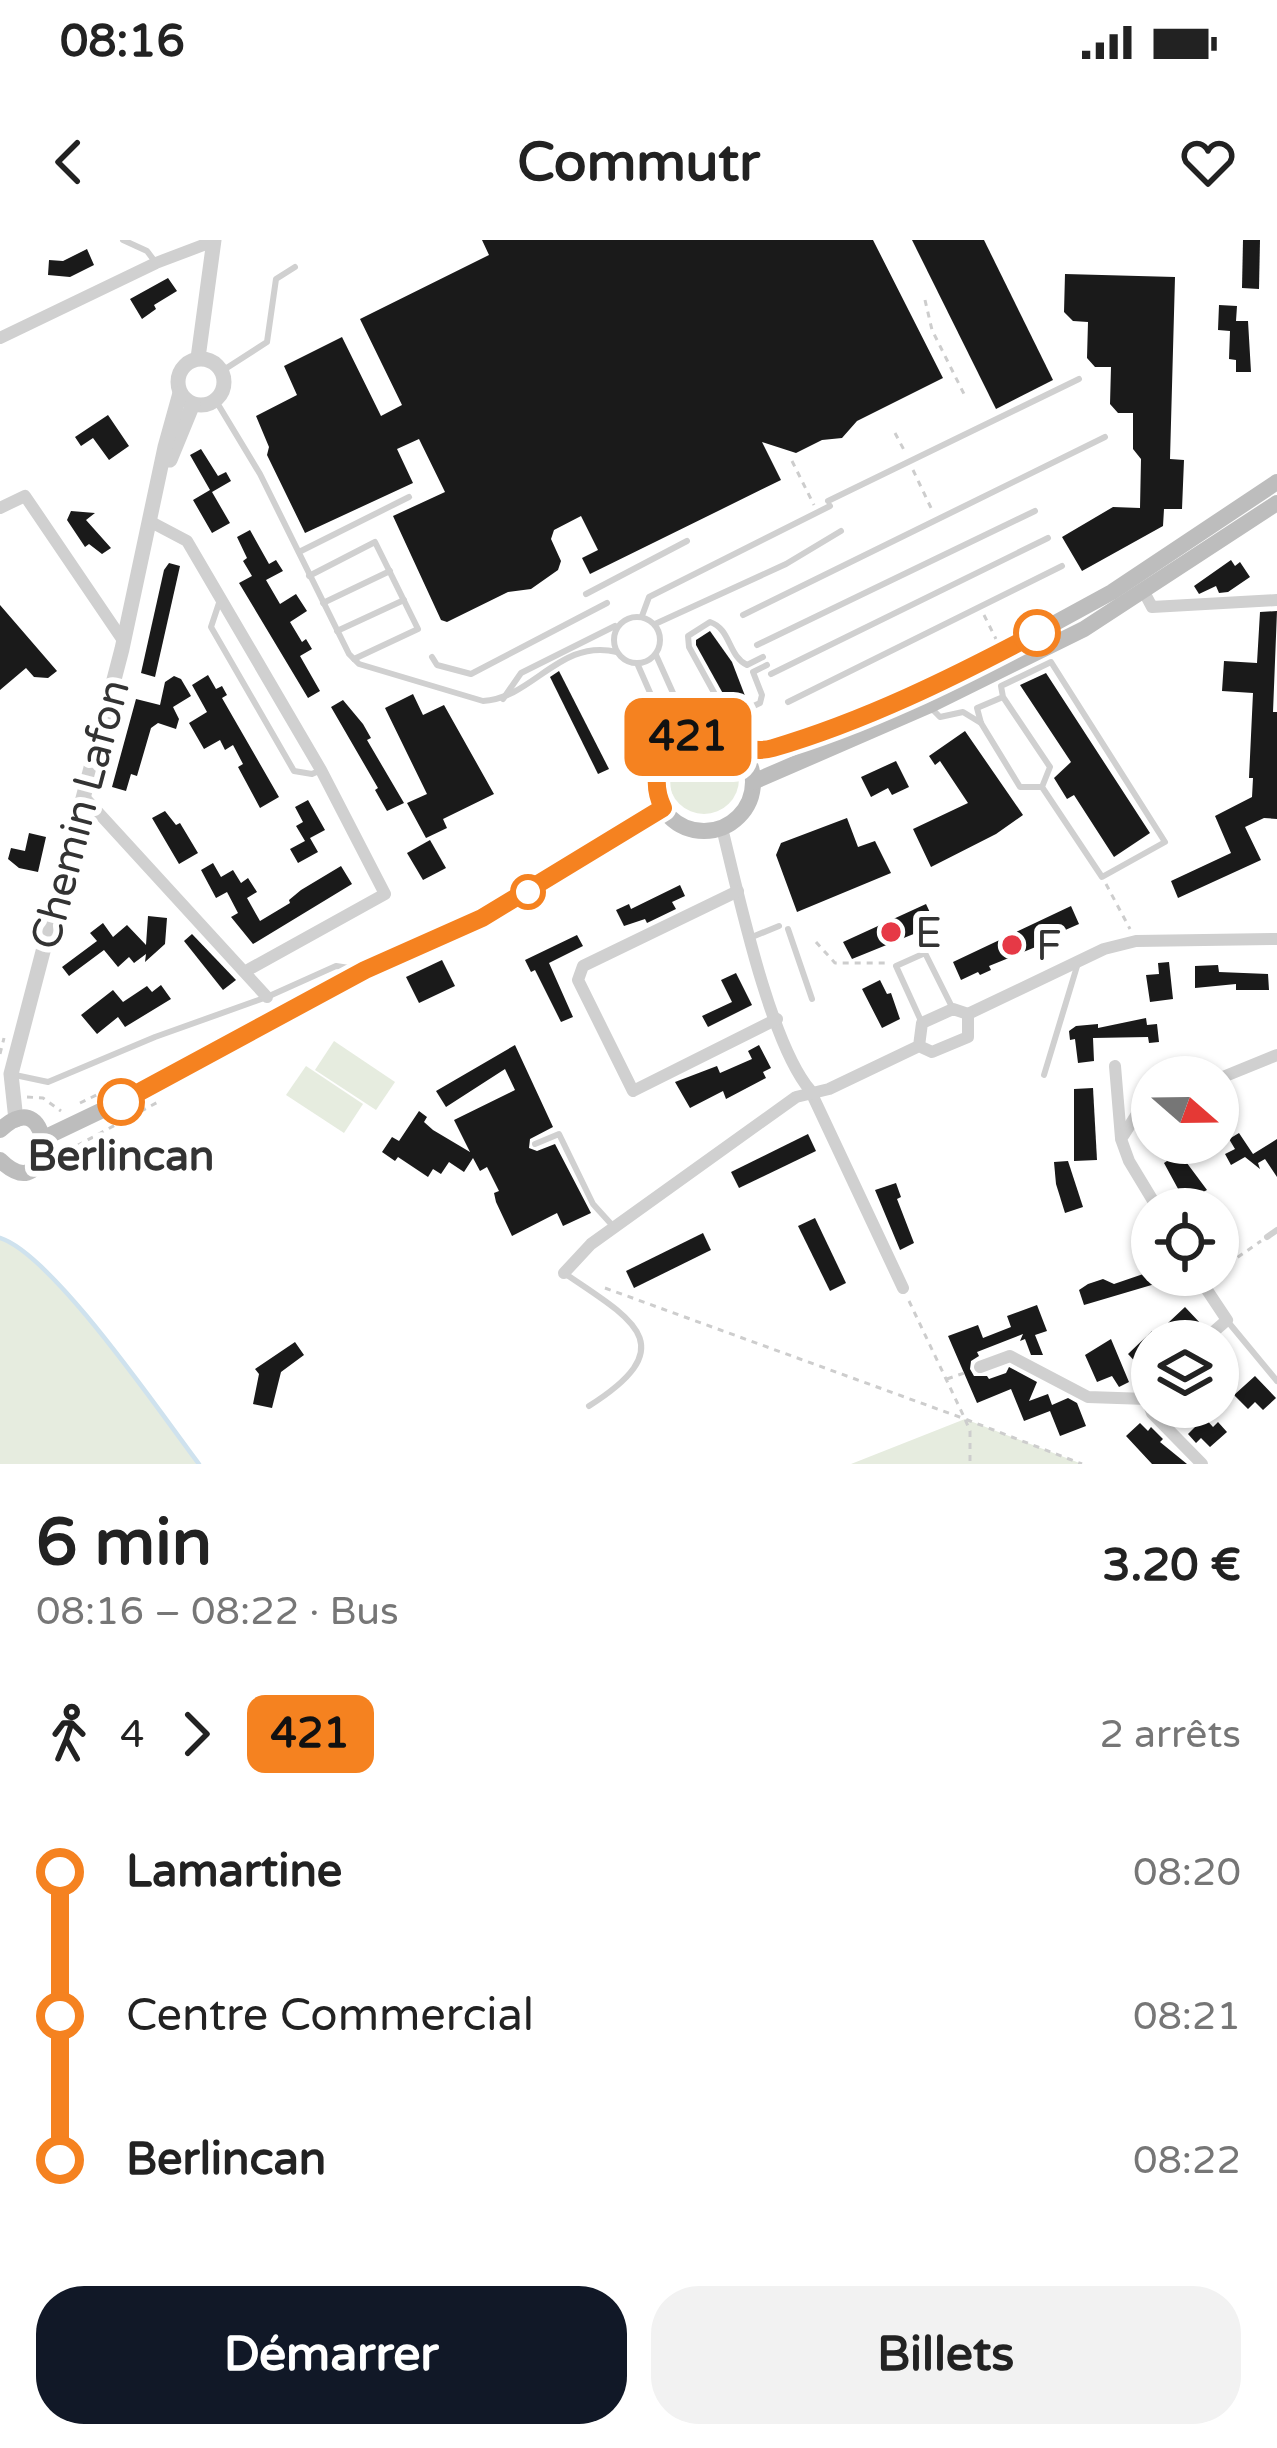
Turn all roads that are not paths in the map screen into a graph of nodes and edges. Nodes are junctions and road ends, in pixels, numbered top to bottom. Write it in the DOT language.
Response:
graph roads {
  1 [pos="122,240"];
  2 [pos="215,240"];
  3 [pos="156,263"];
  4 [pos="295,267"];
  5 [pos="0,338"];
  6 [pos="198,358"];
  7 [pos="222,371"];
  8 [pos="1079,379"];
  9 [pos="187,399"];
  10 [pos="216,401"];
  11 [pos="1105,436"];
  12 [pos="1277,482"];
  13 [pos="409,497"];
  14 [pos="1277,503"];
  15 [pos="0,508"];
  16 [pos="1035,511"];
  17 [pos="152,515"];
  18 [pos="841,532"];
  19 [pos="1048,538"];
  20 [pos="686,541"];
  21 [pos="298,553"];
  22 [pos="1062,566"];
  23 [pos="390,571"];
  24 [pos="309,576"];
  25 [pos="1144,592"];
  26 [pos="586,594"];
  27 [pos="221,600"];
  28 [pos="404,600"];
  29 [pos="1277,600"];
  30 [pos="323,603"];
  31 [pos="607,603"];
  32 [pos="743,615"];
  33 [pos="642,616"];
  34 [pos="623,621"];
  35 [pos="655,624"];
  36 [pos="337,632"];
  37 [pos="124,642"];
  38 [pos="757,645"];
  39 [pos="617,652"];
  40 [pos="656,654"];
  41 [pos="432,657"];
  42 [pos="354,659"];
  43 [pos="765,661"];
  44 [pos="637,663"];
  45 [pos="771,674"];
  46 [pos="1003,697"];
  47 [pos="503,700"];
  48 [pos="788,702"];
  49 [pos="928,706"];
  50 [pos="981,723"];
  51 [pos="703,734"];
  52 [pos="673,745"];
  53 [pos="741,750"];
  54 [pos="321,770"];
  55 [pos="753,782"];
  56 [pos="1042,787"];
  57 [pos="84,796"];
  58 [pos="663,808"];
  59 [pos="722,828"];
  60 [pos="738,891"];
  61 [pos="752,937"];
  62 [pos="1277,939"];
  63 [pos="1080,958"];
  64 [pos="365,970"];
  65 [pos="246,971"];
  66 [pos="267,997"];
  67 [pos="812,999"];
  68 [pos="953,1009"];
  69 [pos="968,1014"];
  70 [pos="777,1019"];
  71 [pos="922,1023"];
  72 [pos="919,1046"];
  73 [pos="1277,1054"];
  74 [pos="0,1058"];
  75 [pos="1115,1066"];
  76 [pos="1239,1070"];
  77 [pos="11,1074"];
  78 [pos="1044,1075"];
  79 [pos="810,1090"];
  80 [pos="9,1117"];
  81 [pos="1131,1123"];
  82 [pos="44,1138"];
  83 [pos="1121,1139"];
  84 [pos="535,1144"];
  85 [pos="0,1161"];
  86 [pos="1145,1188"];
  87 [pos="614,1228"];
  88 [pos="1277,1230"];
  89 [pos="1267,1237"];
  90 [pos="564,1273"];
  91 [pos="903,1288"];
  92 [pos="1211,1296"];
  93 [pos="1227,1320"];
  94 [pos="1239,1335"];
  95 [pos="980,1367"];
  96 [pos="1277,1382"];
  97 [pos="1131,1396"];
  98 [pos="589,1406"];
  99 [pos="1167,1428"];
  100 [pos="1202,1464"];
  1 -- 3 [label="lane"];
  2 -- 3 [label="street"];
  2 -- 6 [label="street"];
  3 -- 5 [label="street"];
  4 -- 7 [label="lane"];
  6 -- 7 [label="street"];
  6 -- 9 [label="street"];
  7 -- 10 [label="street"];
  8 -- 33 [label="lane"];
  9 -- 10 [label="street"];
  9 -- 17 [label="street, Chemin Lafon"];
  10 -- 21 [label="lane"];
  11 -- 32 [label="lane"];
  12 -- 53 [label="main road"];
  13 -- 21 [label="lane"];
  14 -- 25 [label="main road"];
  15 -- 37 [label="street"];
  16 -- 38 [label="lane"];
  17 -- 27 [label="street"];
  17 -- 37 [label="street, Chemin Lafon"];
  18 -- 35 [label="lane"];
  19 -- 45 [label="lane"];
  20 -- 26 [label="lane"];
  21 -- 24 [label="lane"];
  22 -- 48 [label="lane"];
  23 -- 24 [label="lane"];
  23 -- 28 [label="lane"];
  23 -- 30 [label="lane"];
  24 -- 30 [label="lane"];
  25 -- 29 [label="street"];
  25 -- 49 [label="main road"];
  27 -- 54 [label="street"];
  27 -- 54 [label="lane"];
  28 -- 36 [label="lane"];
  28 -- 42 [label="lane"];
  30 -- 36 [label="lane"];
  31 -- 41 [label="lane"];
  33 -- 34 [label="lane"];
  33 -- 35 [label="lane"];
  34 -- 39 [label="lane"];
  34 -- 47 [label="lane"];
  35 -- 40 [label="lane"];
  36 -- 42 [label="lane"];
  37 -- 57 [label="street, Chemin Lafon"];
  39 -- 44 [label="lane"];
  39 -- 47 [label="lane"];
  40 -- 44 [label="lane"];
  40 -- 51 [label="lane"];
  42 -- 47 [label="lane"];
  43 -- 43 [label="lane"];
  44 -- 52 [label="lane"];
  46 -- 50 [label="lane"];
  46 -- 56 [label="lane"];
  46 -- 56 [label="lane"];
  49 -- 50 [label="lane"];
  49 -- 55 [label="main road"];
  50 -- 56 [label="lane"];
  51 -- 52 [label="main road"];
  51 -- 53 [label="main road"];
  52 -- 58 [label="main road"];
  53 -- 55 [label="main road"];
  54 -- 65 [label="street"];
  55 -- 59 [label="main road"];
  57 -- 65 [label="street"];
  57 -- 77 [label="street, Chemin Lafon"];
  58 -- 59 [label="main road"];
  58 -- 64 [label="main road"];
  59 -- 60 [label="street"];
  60 -- 61 [label="street"];
  60 -- 70 [label="street"];
  61 -- 67 [label="lane"];
  61 -- 70 [label="street"];
  62 -- 63 [label="street"];
  63 -- 69 [label="street"];
  63 -- 78 [label="lane"];
  64 -- 66 [label="lane"];
  64 -- 82 [label="main road"];
  65 -- 66 [label="street"];
  66 -- 77 [label="lane"];
  68 -- 69 [label="street"];
  68 -- 71 [label="street"];
  68 -- 71 [label="lane"];
  69 -- 72 [label="street"];
  70 -- 79 [label="street"];
  71 -- 72 [label="street"];
  72 -- 79 [label="street"];
  73 -- 76 [label="street"];
  74 -- 77 [label="street"];
  75 -- 83 [label="street"];
  77 -- 80 [label="street, Chemin Lafon"];
  79 -- 87 [label="street"];
  79 -- 91 [label="street"];
  80 -- 82 [label="main road"];
  81 -- 83 [label="street"];
  82 -- 85 [label="main road"];
  83 -- 86 [label="street"];
  84 -- 87 [label="lane"];
  87 -- 90 [label="street"];
  88 -- 89 [label="lane"];
  90 -- 98 [label="lane"];
  92 -- 93 [label="street"];
  94 -- 96 [label="lane"];
  95 -- 97 [label="street"];
  99 -- 100 [label="street"];
}
